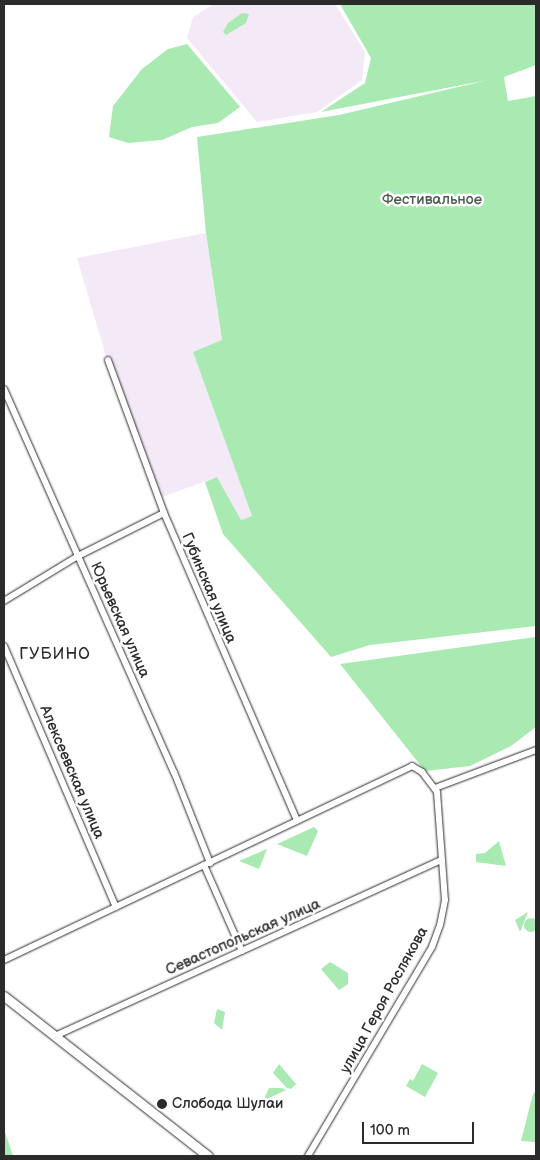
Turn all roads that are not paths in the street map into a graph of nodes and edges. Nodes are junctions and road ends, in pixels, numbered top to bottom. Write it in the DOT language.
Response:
graph roads {
  1 [pos="108,360"];
  2 [pos="4,389"];
  3 [pos="164,513"];
  4 [pos="78,556"];
  5 [pos="4,601"];
  6 [pos="4,646"];
  7 [pos="536,750"];
  8 [pos="435,788"];
  9 [pos="297,821"];
  10 [pos="442,860"];
  11 [pos="207,864"];
  12 [pos="116,907"];
  13 [pos="242,951"];
  14 [pos="4,960"];
  15 [pos="4,996"];
  16 [pos="55,1036"];
  17 [pos="208,1156"];
  18 [pos="308,1156"];
  1 -- 3 [label="street, Губинская улица"];
  2 -- 4 [label="street, Юрьевская улица"];
  3 -- 4 [label="street"];
  3 -- 9 [label="street, Губинская улица"];
  4 -- 5 [label="street"];
  4 -- 11 [label="street, Юрьевская улица"];
  6 -- 12 [label="street, Алексеевская улица"];
  7 -- 8 [label="street"];
  8 -- 9 [label="street"];
  8 -- 10 [label="street, улица Героя Рослякова"];
  9 -- 11 [label="street"];
  10 -- 13 [label="street, Севастопольская улица"];
  10 -- 18 [label="street, улица Героя Рослякова"];
  11 -- 12 [label="street"];
  11 -- 13 [label="street, Юрьевская улица"];
  12 -- 14 [label="street"];
  13 -- 16 [label="street, Севастопольская улица"];
  15 -- 16 [label="street"];
  16 -- 17 [label="street"];
}
